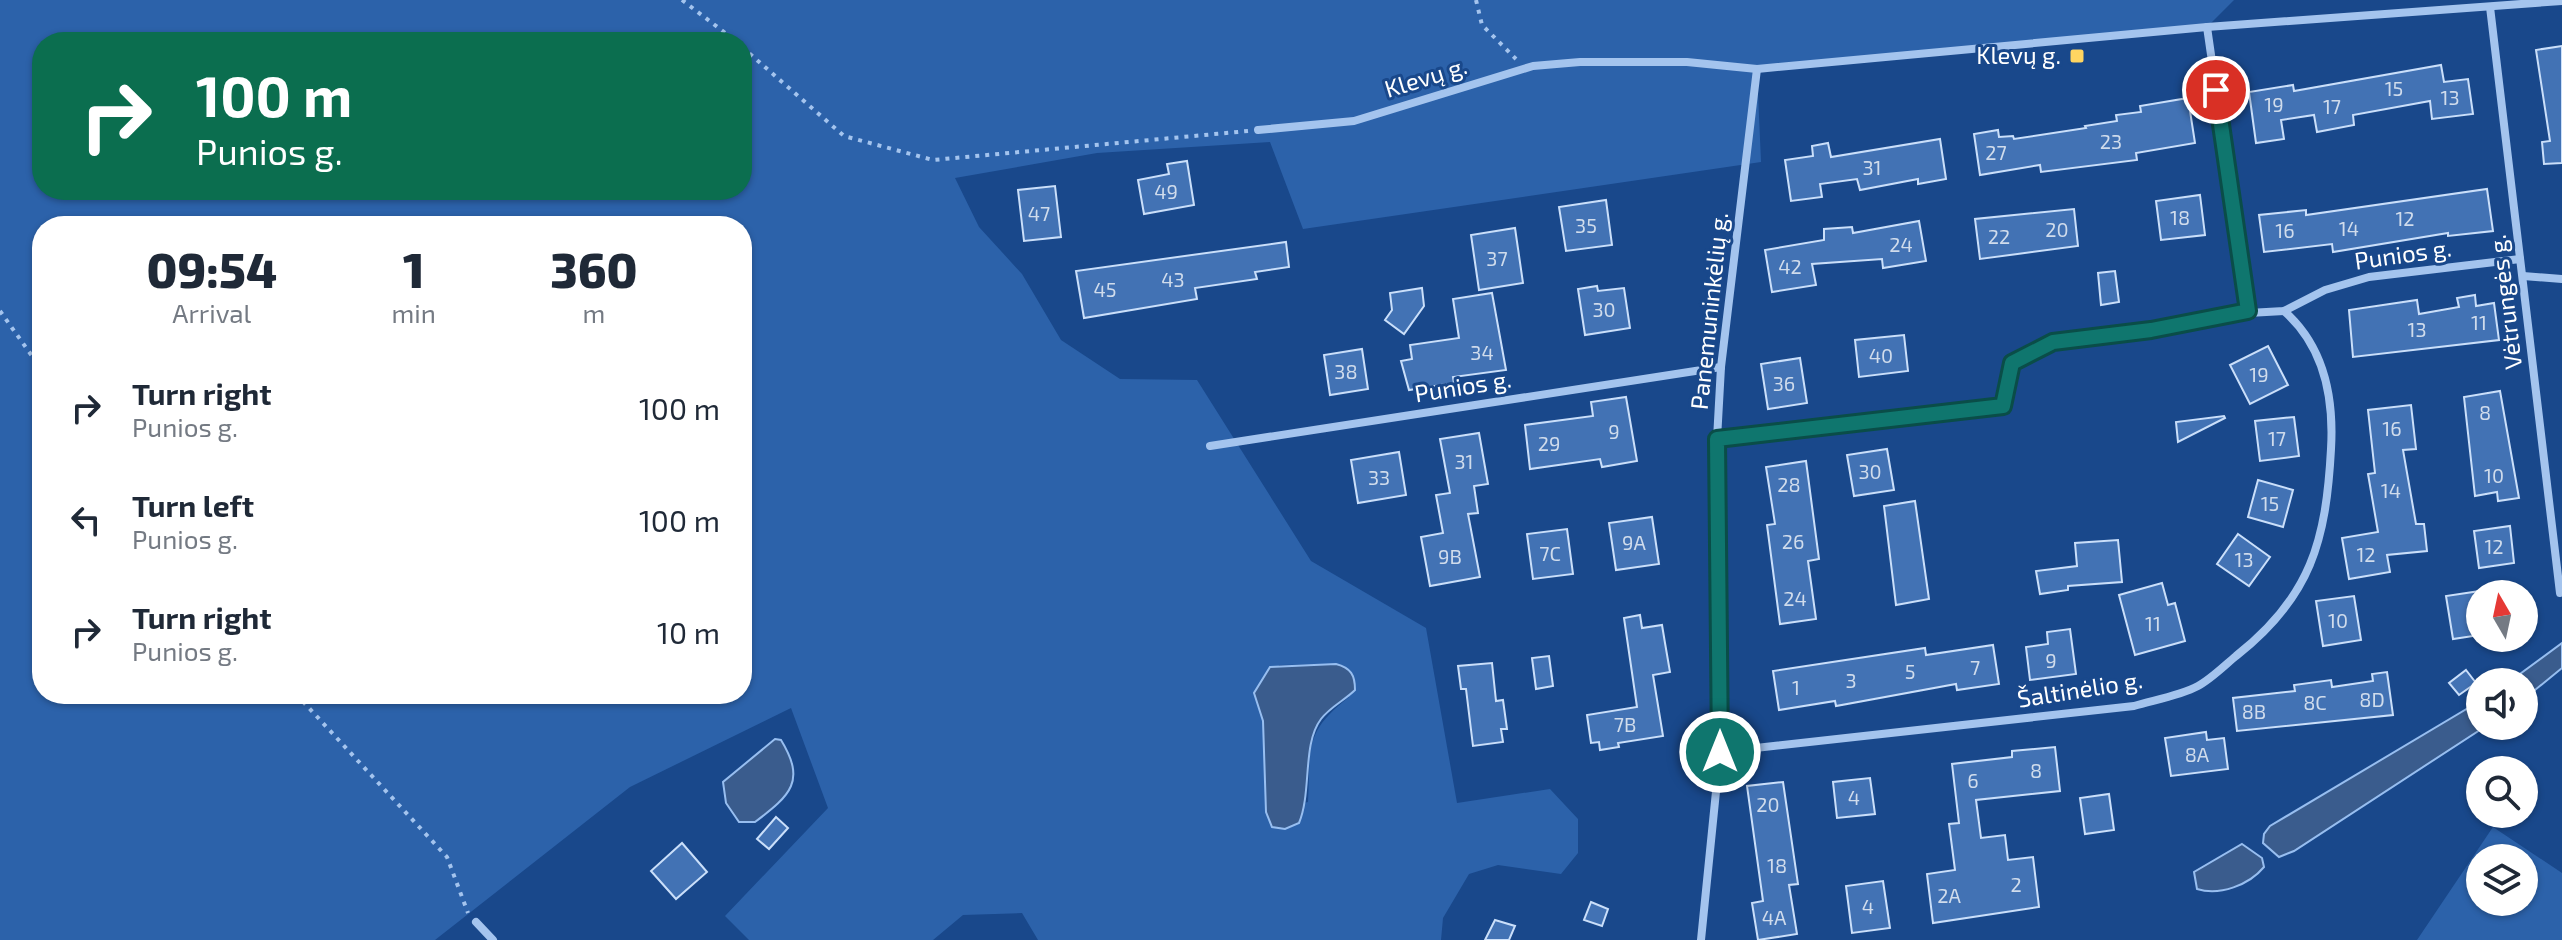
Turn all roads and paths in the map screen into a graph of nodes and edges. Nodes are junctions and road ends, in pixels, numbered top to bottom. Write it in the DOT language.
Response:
graph roads {
  1 [pos="682,0"];
  2 [pos="1476,0"];
  3 [pos="2562,1"];
  4 [pos="2490,7"];
  5 [pos="2207,27"];
  6 [pos="724,32"];
  7 [pos="752,56"];
  8 [pos="1533,66"];
  9 [pos="1757,69"];
  10 [pos="1258,130"];
  11 [pos="2520,259"];
  12 [pos="2523,276"];
  13 [pos="2562,279"];
  14 [pos="0,311"];
  15 [pos="2248,311"];
  16 [pos="2284,311"];
  17 [pos="32,356"];
  18 [pos="1721,367"];
  19 [pos="1717,439"];
  20 [pos="1210,446"];
  21 [pos="2560,593"];
  22 [pos="305,704"];
  23 [pos="1720,752"];
  24 [pos="476,922"];
  25 [pos="493,940"];
  26 [pos="1701,940"];
  1 -- 6 [label="path"];
  2 -- 8 [label="path"];
  3 -- 4 [label="street, Klevų g."];
  4 -- 5 [label="street, Klevų g."];
  4 -- 11 [label="street, Vėtrungės g."];
  5 -- 9 [label="street, Klevų g."];
  5 -- 15 [label="street"];
  7 -- 10 [label="path"];
  8 -- 9 [label="street, Klevų g."];
  8 -- 10 [label="street, Klevų g."];
  9 -- 18 [label="street, Panemuninkėlių g."];
  11 -- 12 [label="street, Vėtrungės g."];
  11 -- 16 [label="street, Punios g."];
  12 -- 13 [label="street"];
  12 -- 21 [label="street, Vėtrungės g."];
  14 -- 17 [label="path"];
  15 -- 16 [label="street, Punios g."];
  15 -- 19 [label="street, Punios g."];
  16 -- 23 [label="street, Šaltinėlio g."];
  18 -- 19 [label="street, Panemuninkėlių g."];
  18 -- 20 [label="street, Punios g."];
  19 -- 23 [label="street, Panemuninkėlių g."];
  22 -- 24 [label="path"];
  23 -- 26 [label="street, Panemuninkėlių g."];
  24 -- 25 [label="street"];
}
